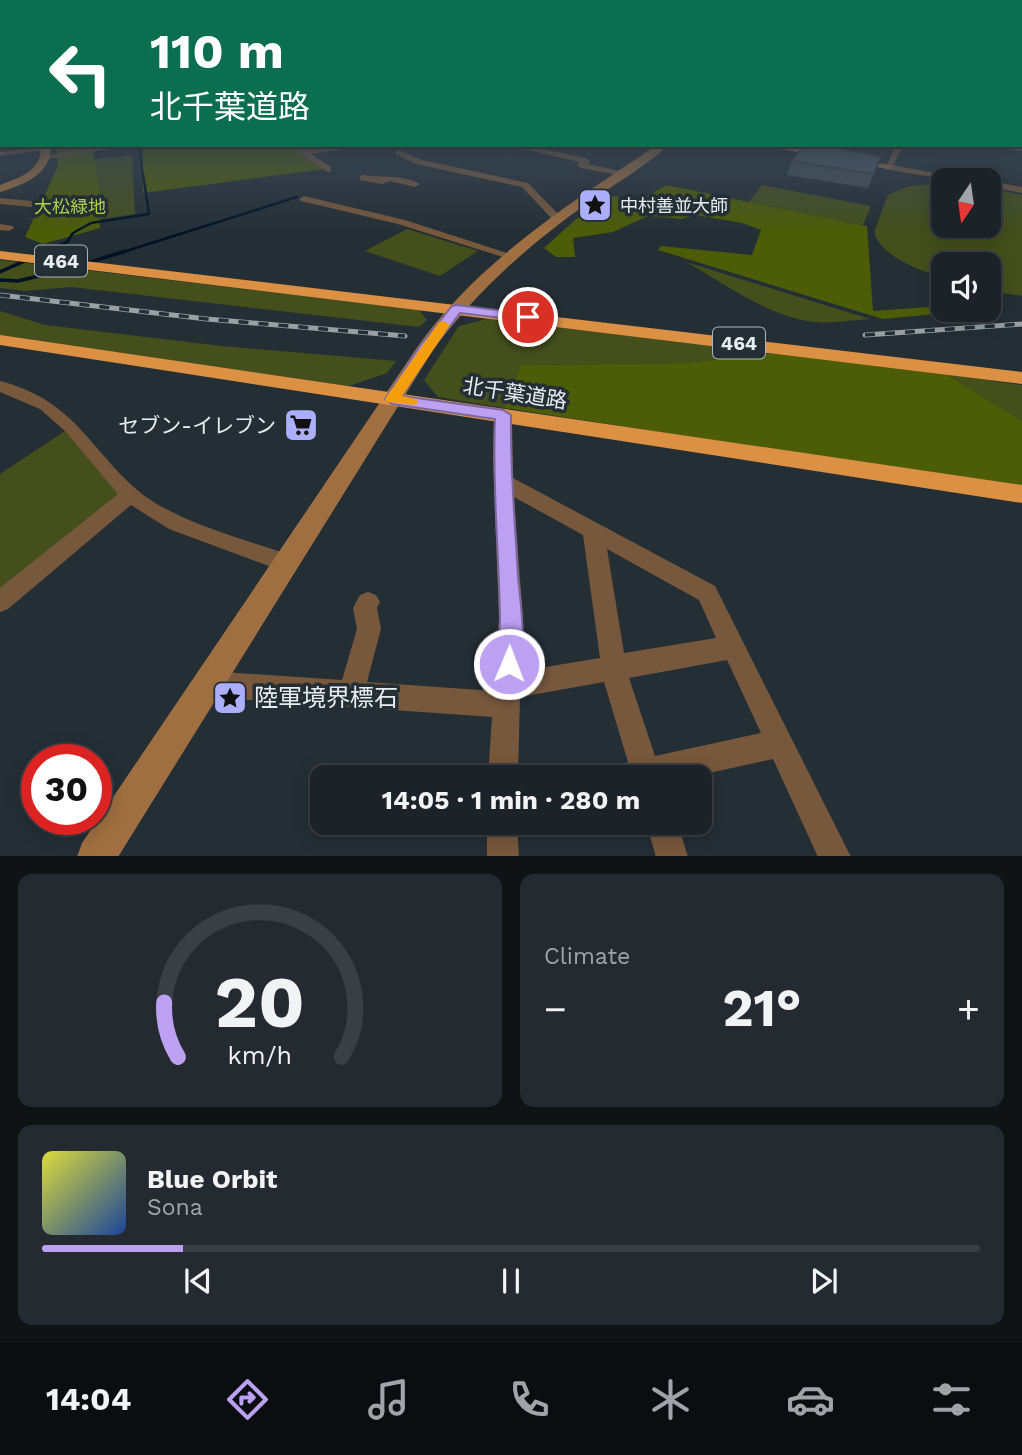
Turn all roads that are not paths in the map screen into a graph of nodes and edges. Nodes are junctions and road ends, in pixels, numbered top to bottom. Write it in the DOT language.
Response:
graph roads {
  1 [pos="45,155"];
  2 [pos="304,155"];
  3 [pos="404,155"];
  4 [pos="559,155"];
  5 [pos="650,155"];
  6 [pos="824,155"];
  7 [pos="894,155"];
  8 [pos="888,166"];
  9 [pos="328,169"];
  10 [pos="624,173"];
  11 [pos="931,174"];
  12 [pos="363,178"];
  13 [pos="415,184"];
  14 [pos="1001,186"];
  15 [pos="0,189"];
  16 [pos="1022,190"];
  17 [pos="304,199"];
  18 [pos="0,201"];
  19 [pos="16,203"];
  20 [pos="32,204"];
  21 [pos="0,210"];
  22 [pos="558,219"];
  23 [pos="0,255"];
  24 [pos="510,256"];
  25 [pos="457,309"];
  26 [pos="0,340"];
  27 [pos="1022,377"];
  28 [pos="0,386"];
  29 [pos="392,399"];
  30 [pos="503,415"];
  31 [pos="504,482"];
  32 [pos="1022,494"];
  33 [pos="130,495"];
  34 [pos="593,529"];
  35 [pos="285,563"];
  36 [pos="0,601"];
  37 [pos="368,602"];
  38 [pos="733,647"];
  39 [pos="614,668"];
  40 [pos="208,684"];
  41 [pos="351,693"];
  42 [pos="508,695"];
  43 [pos="780,743"];
  44 [pos="504,765"];
  45 [pos="637,765"];
  46 [pos="683,765"];
  47 [pos="502,835"];
  48 [pos="666,835"];
  49 [pos="96,856"];
  50 [pos="503,856"];
  51 [pos="672,856"];
  52 [pos="835,856"];
  1 -- 15 [label="street"];
  2 -- 9 [label="street"];
  3 -- 22 [label="street"];
  4 -- 10 [label="street"];
  5 -- 10 [label="street"];
  6 -- 8 [label="street"];
  7 -- 8 [label="street"];
  8 -- 11 [label="street"];
  10 -- 22 [label="street"];
  12 -- 13 [label="street"];
  14 -- 16 [label="street"];
  17 -- 24 [label="street"];
  18 -- 19 [label="street"];
  19 -- 20 [label="street"];
  19 -- 21 [label="street"];
  22 -- 24 [label="street"];
  23 -- 25 [label="highway, 464"];
  24 -- 25 [label="street"];
  25 -- 27 [label="highway, 464"];
  25 -- 29 [label="street"];
  26 -- 29 [label="highway, 北千葉道路"];
  28 -- 33 [label="street"];
  29 -- 30 [label="highway, 北千葉道路"];
  29 -- 35 [label="street"];
  30 -- 31 [label="street"];
  30 -- 32 [label="highway, 北千葉道路"];
  31 -- 34 [label="street"];
  31 -- 42 [label="street"];
  33 -- 35 [label="street"];
  33 -- 36 [label="street"];
  34 -- 38 [label="street"];
  34 -- 39 [label="street"];
  35 -- 40 [label="street"];
  37 -- 41 [label="street"];
  38 -- 39 [label="street"];
  38 -- 43 [label="street"];
  39 -- 42 [label="street"];
  39 -- 45 [label="street"];
  40 -- 41 [label="street"];
  40 -- 49 [label="street"];
  41 -- 42 [label="street"];
  42 -- 44 [label="street"];
  43 -- 46 [label="street"];
  43 -- 52 [label="street"];
  47 -- 50 [label="street"];
  48 -- 51 [label="street"];
}
